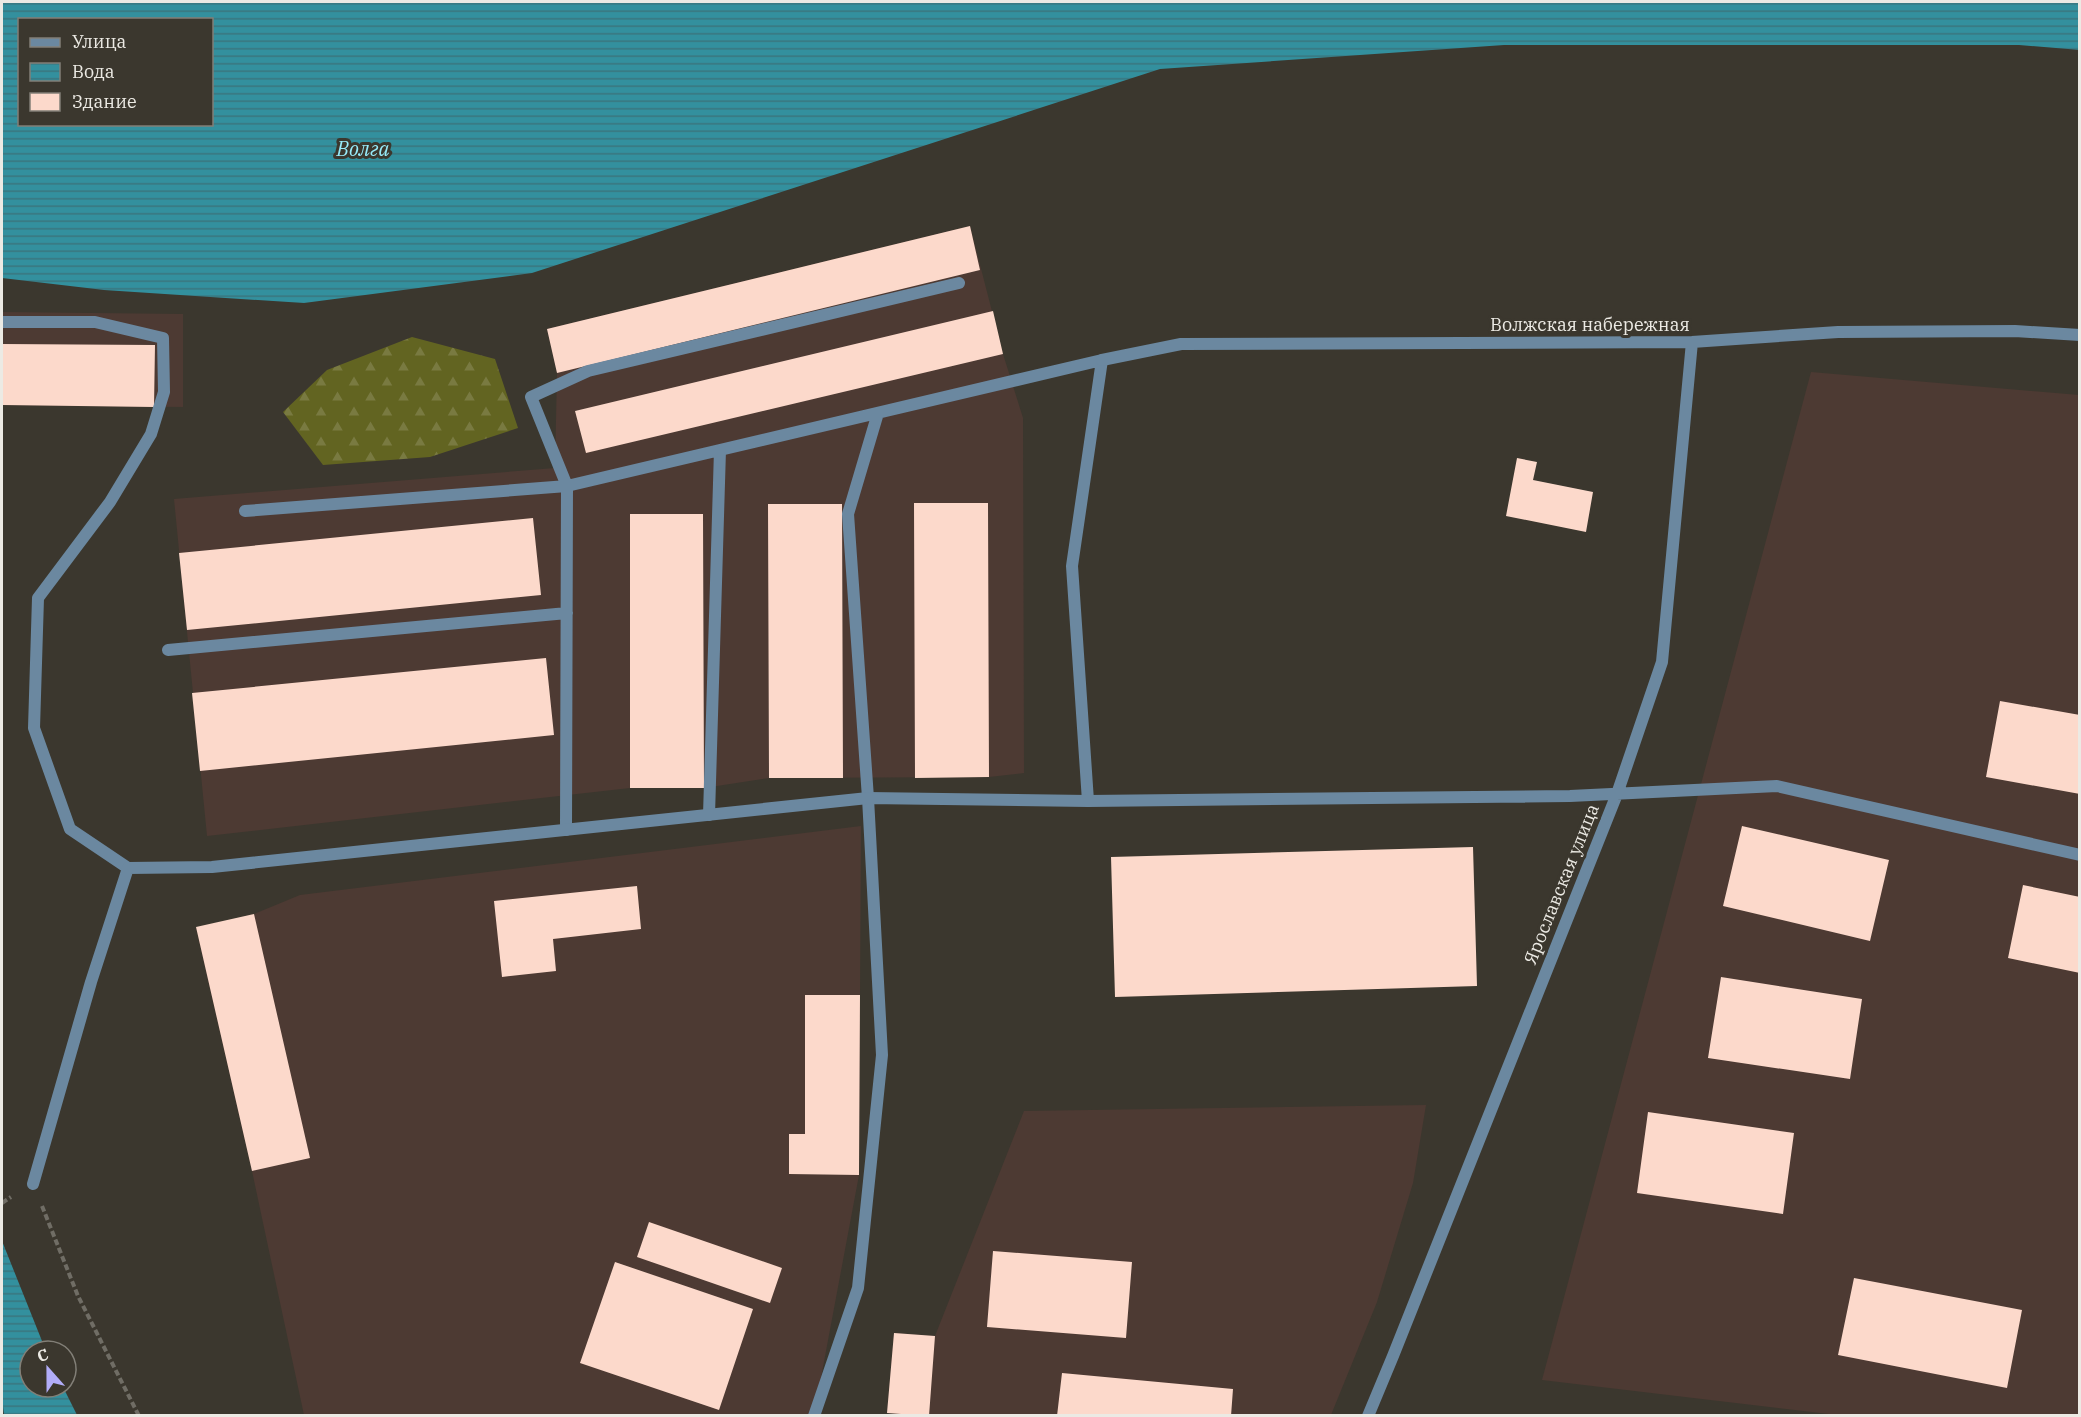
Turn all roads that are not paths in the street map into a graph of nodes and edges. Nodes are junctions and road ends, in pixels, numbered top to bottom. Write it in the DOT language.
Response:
graph roads {
  1 [pos="959,283"];
  2 [pos="2,322"];
  3 [pos="2079,335"];
  4 [pos="1692,342"];
  5 [pos="1102,360"];
  6 [pos="878,413"];
  7 [pos="720,450"];
  8 [pos="567,486"];
  9 [pos="244,511"];
  10 [pos="567,613"];
  11 [pos="168,650"];
  12 [pos="1617,794"];
  13 [pos="868,798"];
  14 [pos="1088,801"];
  15 [pos="709,815"];
  16 [pos="566,830"];
  17 [pos="2079,855"];
  18 [pos="128,868"];
  19 [pos="33,1184"];
  20 [pos="814,1416"];
  21 [pos="1368,1416"];
  1 -- 8 [label="street"];
  2 -- 18 [label="street"];
  3 -- 4 [label="street, Волжская набережная"];
  4 -- 5 [label="street, Волжская набережная"];
  4 -- 12 [label="street, Ярославская улица"];
  5 -- 6 [label="street, Волжская набережная"];
  5 -- 14 [label="street"];
  6 -- 7 [label="street, Волжская набережная"];
  6 -- 13 [label="street"];
  7 -- 8 [label="street, Волжская набережная"];
  7 -- 15 [label="street"];
  8 -- 9 [label="street, Волжская набережная"];
  8 -- 10 [label="street"];
  10 -- 11 [label="street"];
  10 -- 16 [label="street"];
  12 -- 14 [label="street"];
  12 -- 17 [label="street"];
  12 -- 21 [label="street, Ярославская улица"];
  13 -- 14 [label="street"];
  13 -- 15 [label="street"];
  13 -- 20 [label="street"];
  15 -- 16 [label="street"];
  16 -- 18 [label="street"];
  18 -- 19 [label="street"];
}
